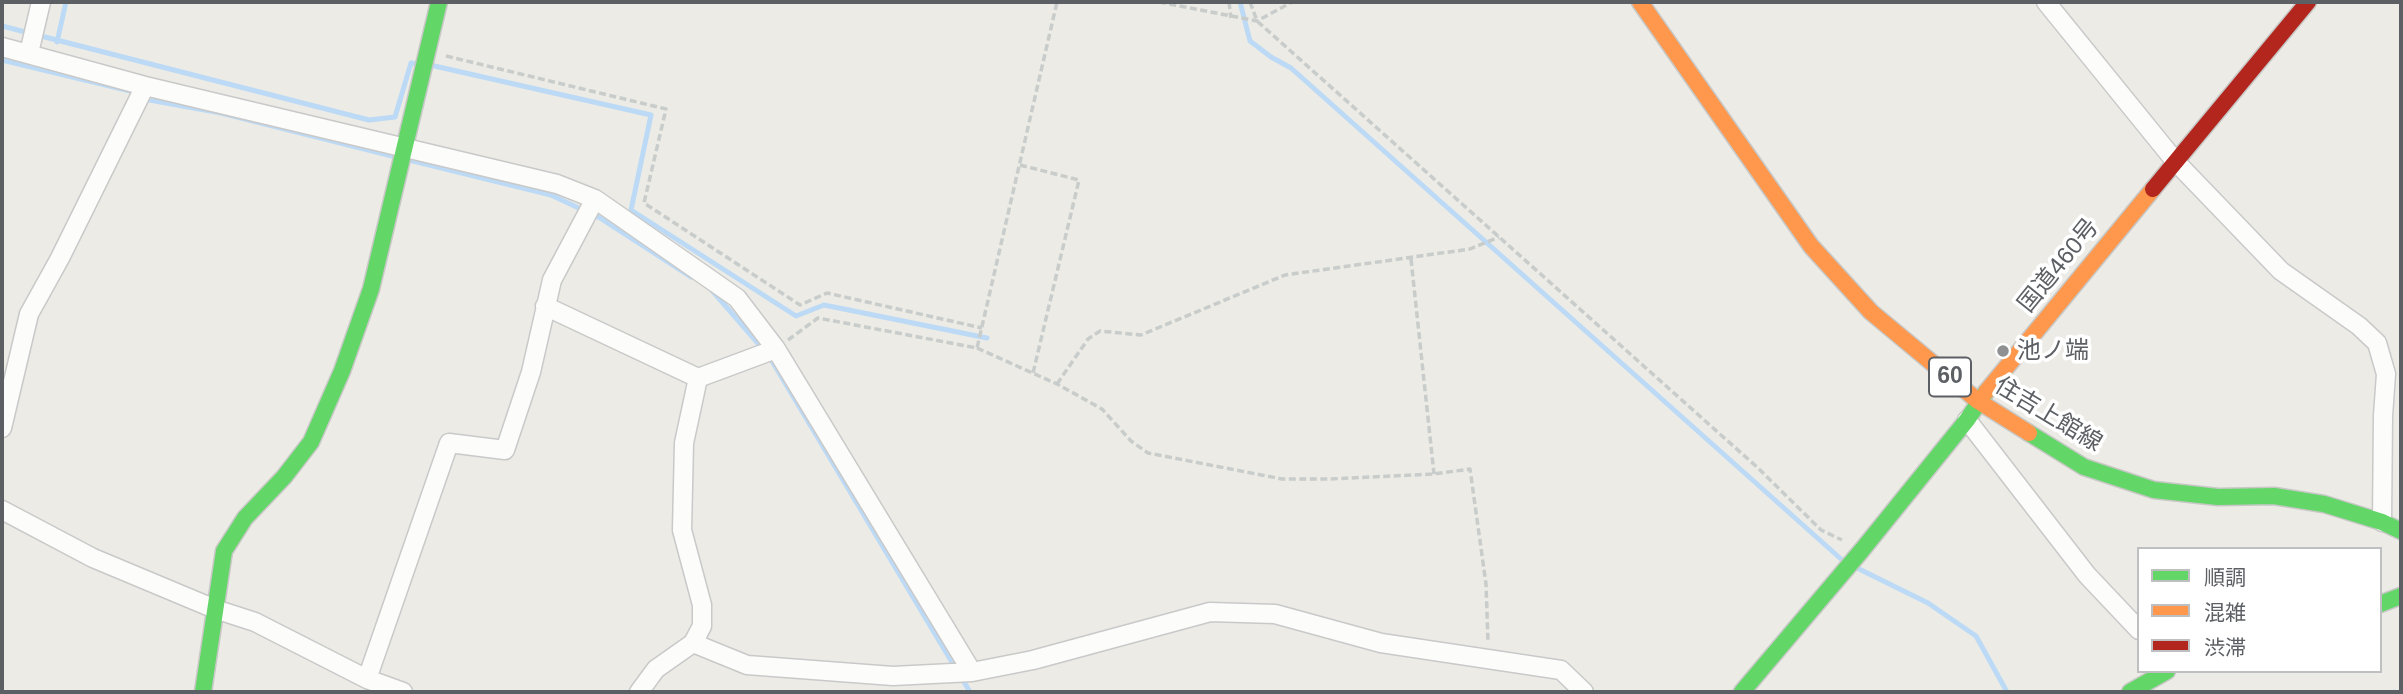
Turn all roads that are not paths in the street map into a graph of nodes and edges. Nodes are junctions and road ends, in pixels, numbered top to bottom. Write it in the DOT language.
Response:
graph roads {
  1 [pos="41,2"];
  2 [pos="439,2"];
  3 [pos="1640,2"];
  4 [pos="2046,2"];
  5 [pos="2308,2"];
  6 [pos="2,47"];
  7 [pos="29,53"];
  8 [pos="145,86"];
  9 [pos="405,148"];
  10 [pos="2175,161"];
  11 [pos="595,200"];
  12 [pos="545,306"];
  13 [pos="776,349"];
  14 [pos="698,378"];
  15 [pos="1978,401"];
  16 [pos="1967,420"];
  17 [pos="2,428"];
  18 [pos="2,510"];
  19 [pos="2382,522"];
  20 [pos="2401,531"];
  21 [pos="2401,596"];
  22 [pos="2382,603"];
  23 [pos="215,609"];
  24 [pos="2137,628"];
  25 [pos="693,643"];
  26 [pos="972,672"];
  27 [pos="2163,673"];
  28 [pos="367,678"];
  29 [pos="203,692"];
  30 [pos="402,692"];
  31 [pos="639,692"];
  32 [pos="1584,692"];
  33 [pos="1742,692"];
  34 [pos="2130,692"];
  1 -- 7 [label="street"];
  2 -- 9 [label="main road"];
  3 -- 15 [label="main road, 住吉上館線 / 60"];
  4 -- 10 [label="street"];
  5 -- 10 [label="main road, 国道460号"];
  6 -- 7 [label="street"];
  7 -- 8 [label="street"];
  8 -- 9 [label="street"];
  8 -- 17 [label="street"];
  9 -- 11 [label="street"];
  9 -- 23 [label="main road"];
  10 -- 15 [label="main road, 国道460号"];
  10 -- 19 [label="street"];
  11 -- 12 [label="street"];
  11 -- 13 [label="street"];
  12 -- 14 [label="street"];
  12 -- 28 [label="street"];
  13 -- 14 [label="street"];
  13 -- 26 [label="street"];
  14 -- 25 [label="street"];
  15 -- 16 [label="main road, 国道460号"];
  15 -- 19 [label="main road, 住吉上館線 / 60"];
  16 -- 24 [label="street"];
  16 -- 33 [label="main road, 国道460号"];
  18 -- 23 [label="street"];
  19 -- 20 [label="main road, 住吉上館線 / 60"];
  21 -- 22 [label="main road"];
  23 -- 28 [label="street"];
  23 -- 29 [label="main road"];
  25 -- 26 [label="street"];
  25 -- 31 [label="street"];
  26 -- 32 [label="street"];
  27 -- 34 [label="main road"];
  28 -- 30 [label="street"];
}
